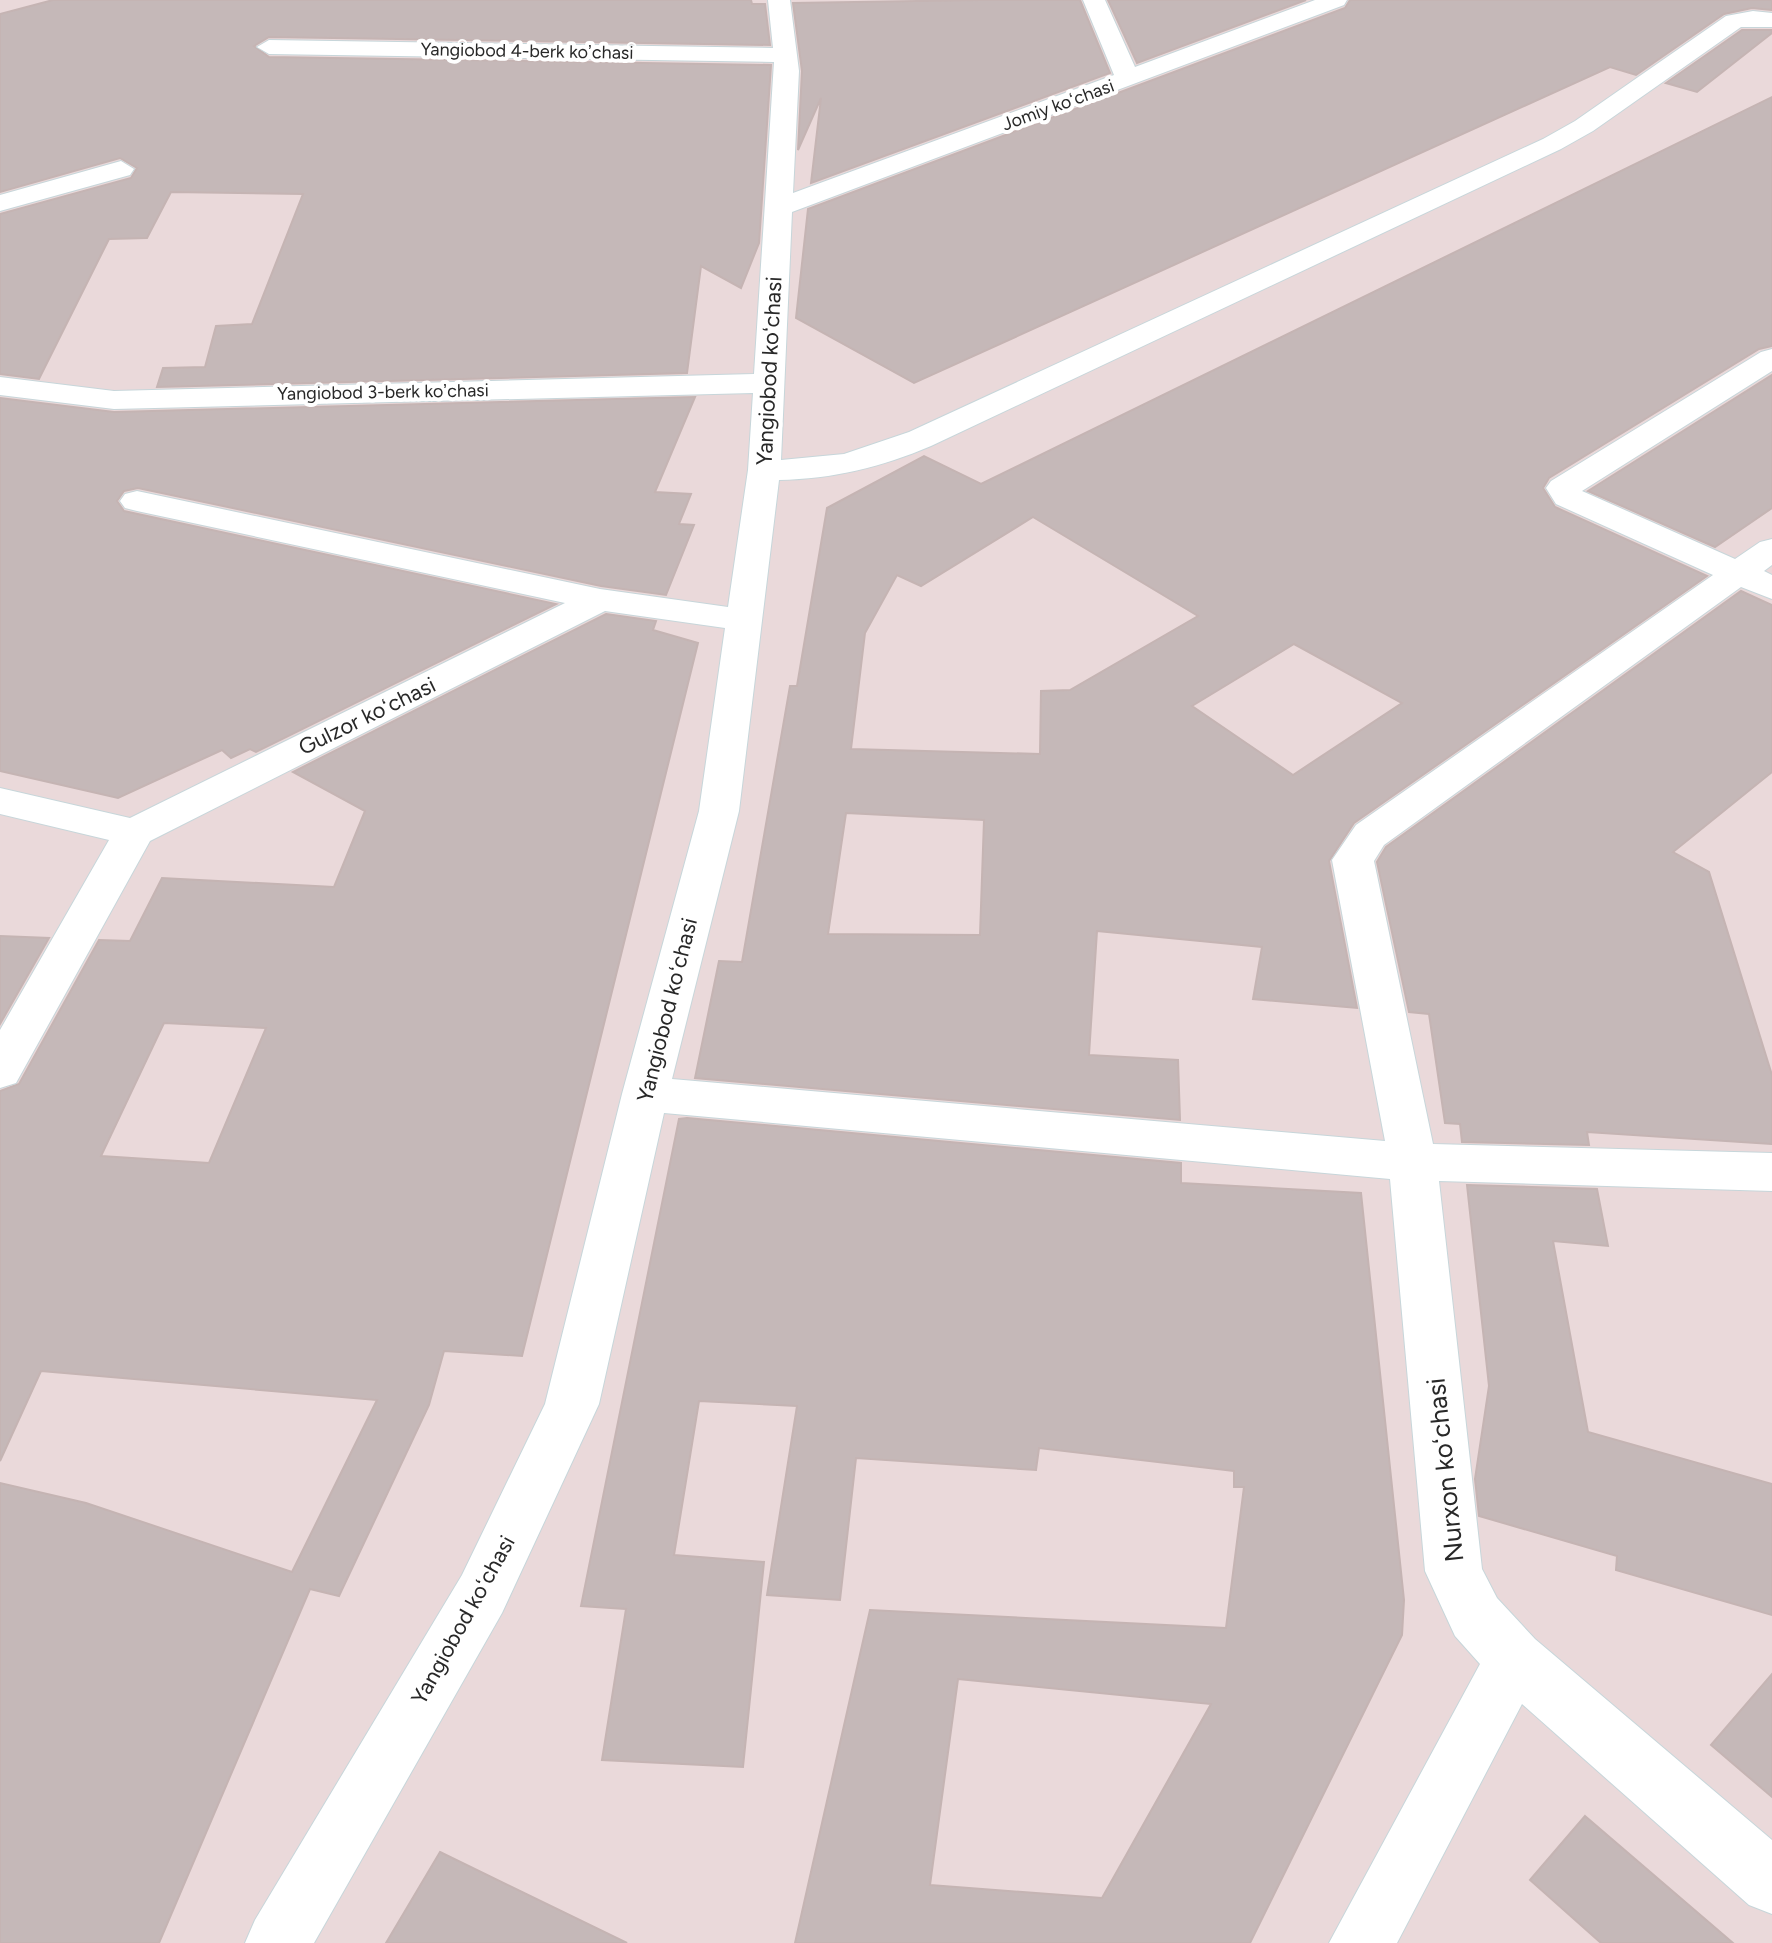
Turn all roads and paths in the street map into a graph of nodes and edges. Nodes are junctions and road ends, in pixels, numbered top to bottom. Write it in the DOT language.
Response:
graph roads {
  1 [pos="779,0"];
  2 [pos="1094,0"];
  3 [pos="1336,0"];
  4 [pos="1772,20"];
  5 [pos="269,47"];
  6 [pos="786,55"];
  7 [pos="1128,79"];
  8 [pos="121,169"];
  9 [pos="0,203"];
  10 [pos="779,208"];
  11 [pos="1772,358"];
  12 [pos="767,383"];
  13 [pos="0,386"];
  14 [pos="764,470"];
  15 [pos="137,501"];
  16 [pos="1772,549"];
  17 [pos="1755,581"];
  18 [pos="600,600"];
  19 [pos="744,620"];
  20 [pos="0,801"];
  21 [pos="134,832"];
  22 [pos="0,1071"];
  23 [pos="645,1094"];
  24 [pos="1413,1162"];
  25 [pos="1772,1172"];
  26 [pos="1514,1659"];
  27 [pos="1772,1882"];
  28 [pos="278,1943"];
  29 [pos="1362,1943"];
  1 -- 6 [label="street, Yangiobod koʻchasi"];
  2 -- 7 [label="street"];
  3 -- 7 [label="street, Jomiy koʻchasi"];
  4 -- 14 [label="street"];
  5 -- 6 [label="street, Yangiobod 4-berk koʼchasi"];
  6 -- 10 [label="street, Yangiobod koʻchasi"];
  7 -- 10 [label="street, Jomiy koʻchasi"];
  8 -- 9 [label="street"];
  10 -- 12 [label="street, Yangiobod koʻchasi"];
  11 -- 17 [label="street"];
  12 -- 13 [label="street, Yangiobod 3-berk koʼchasi"];
  12 -- 14 [label="street, Yangiobod koʻchasi"];
  14 -- 19 [label="street, Yangiobod koʻchasi"];
  15 -- 18 [label="street"];
  16 -- 17 [label="street, Nurxon koʻchasi"];
  17 -- 24 [label="street, Nurxon koʻchasi"];
  18 -- 19 [label="street"];
  18 -- 21 [label="street, Gulzor koʻchasi"];
  19 -- 23 [label="street, Yangiobod koʻchasi"];
  20 -- 21 [label="street"];
  21 -- 22 [label="street"];
  23 -- 24 [label="street"];
  23 -- 28 [label="street, Yangiobod koʻchasi"];
  24 -- 25 [label="street"];
  24 -- 26 [label="street, Nurxon koʻchasi"];
  26 -- 27 [label="street, Nurxon koʻchasi"];
  26 -- 29 [label="street"];
}
